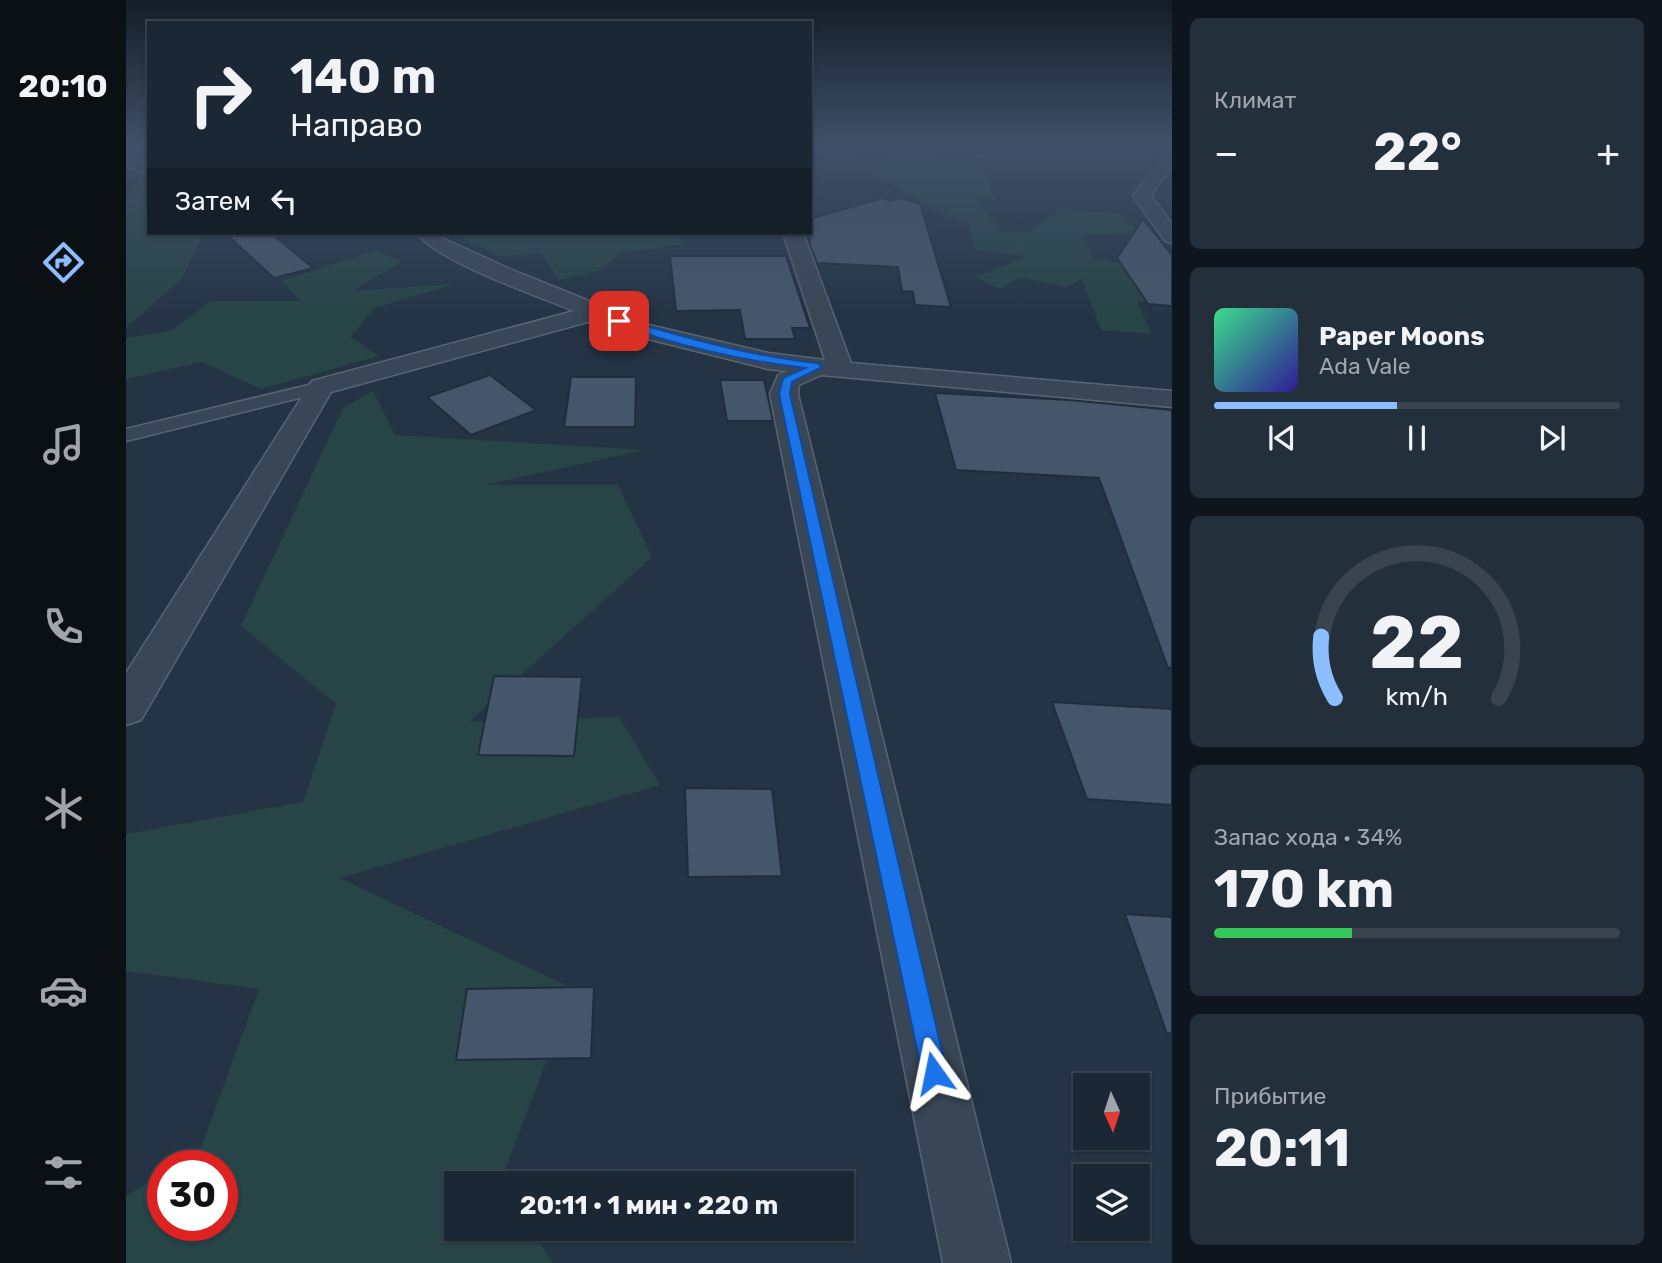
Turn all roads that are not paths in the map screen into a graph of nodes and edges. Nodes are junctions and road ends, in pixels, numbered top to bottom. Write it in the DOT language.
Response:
graph roads {
  1 [pos="1146,202"];
  2 [pos="429,235"];
  3 [pos="794,235"];
  4 [pos="1172,237"];
  5 [pos="597,312"];
  6 [pos="829,368"];
  7 [pos="321,387"];
  8 [pos="1172,399"];
  9 [pos="126,435"];
  10 [pos="126,708"];
  11 [pos="976,1263"];
  1 -- 4 [label="street"];
  2 -- 5 [label="street"];
  3 -- 6 [label="street"];
  5 -- 6 [label="street"];
  5 -- 7 [label="street"];
  6 -- 8 [label="street"];
  6 -- 11 [label="street"];
  7 -- 9 [label="lane"];
  7 -- 10 [label="street"];
}
